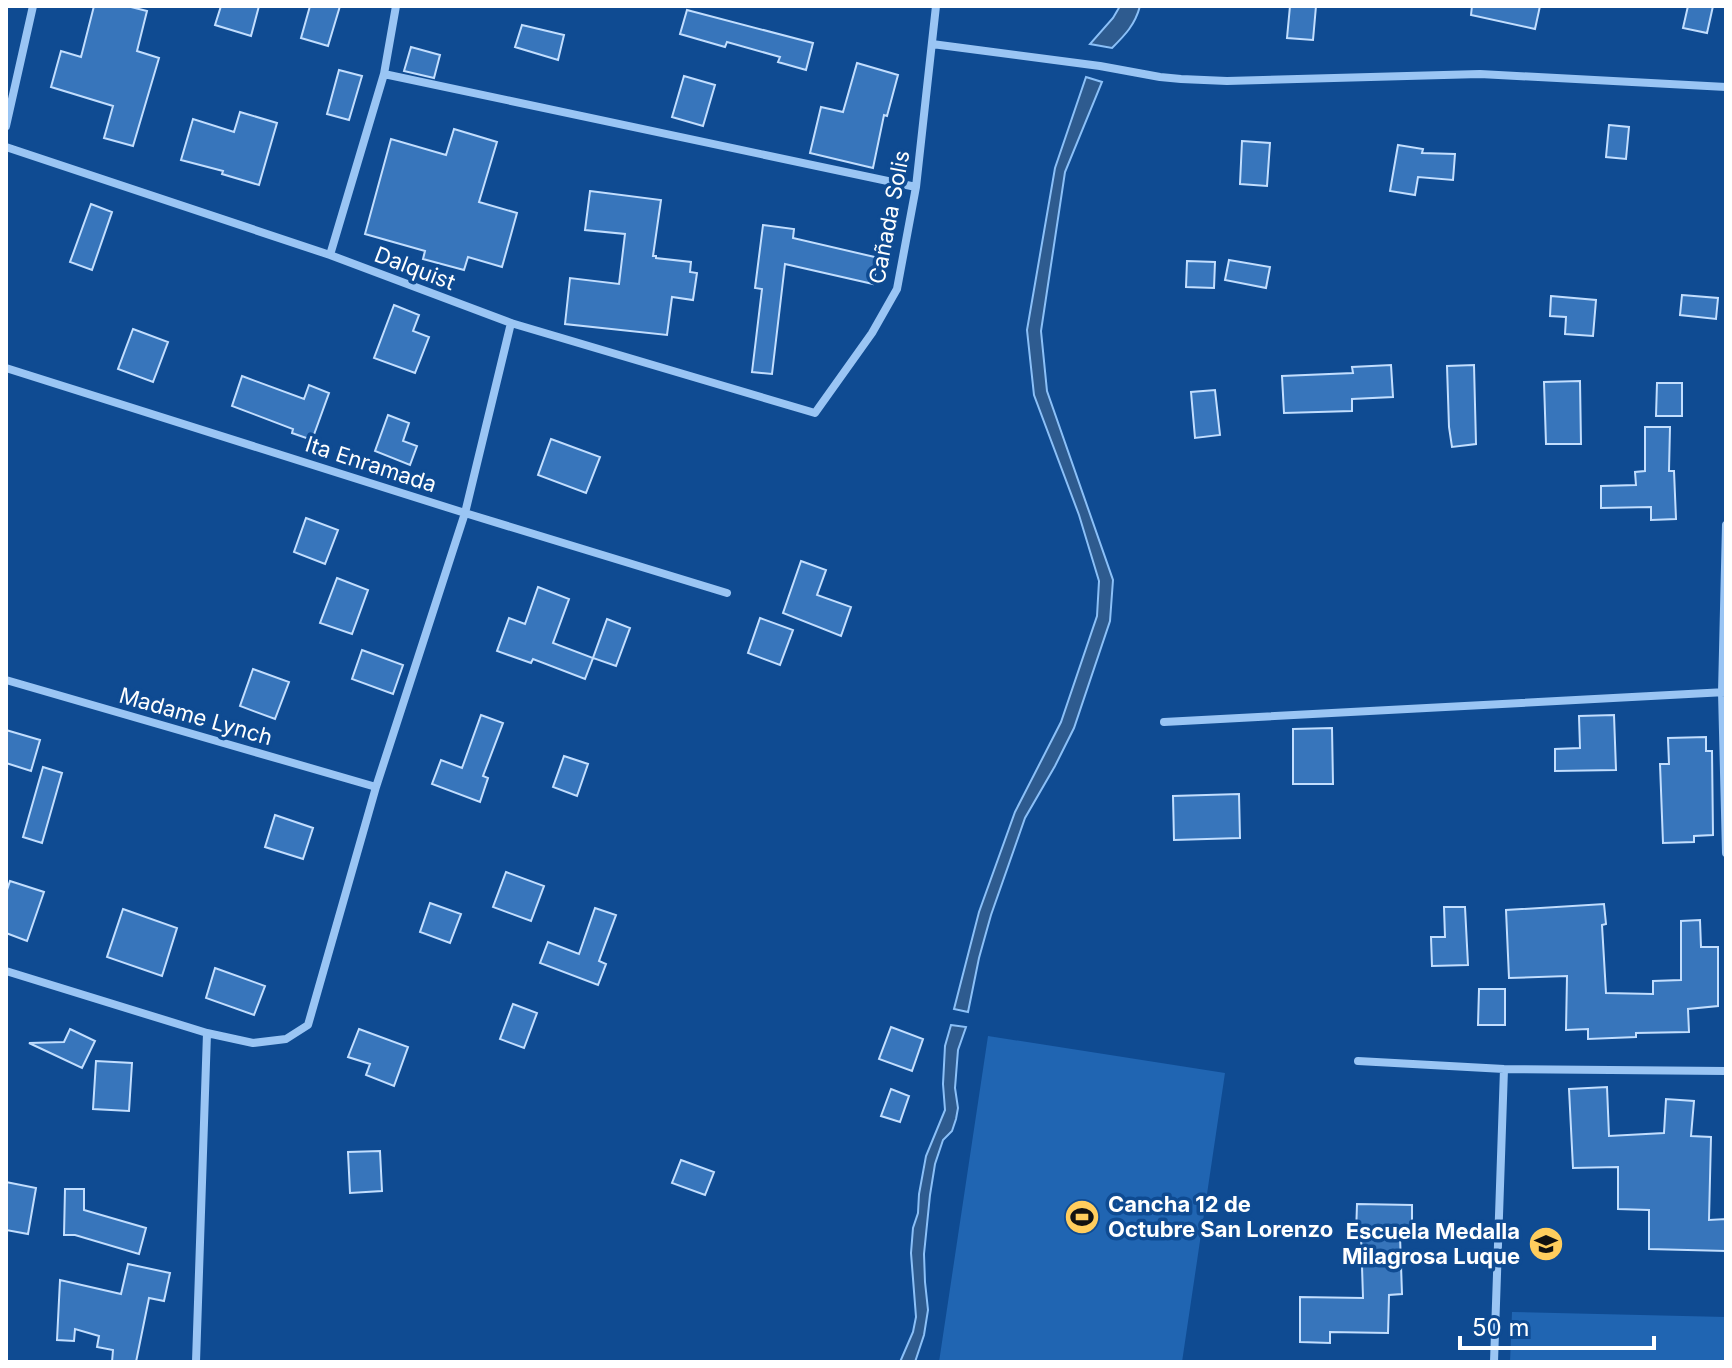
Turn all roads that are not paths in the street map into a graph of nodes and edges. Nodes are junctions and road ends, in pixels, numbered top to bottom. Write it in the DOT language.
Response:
graph roads {
  1 [pos="33,6"];
  2 [pos="396,6"];
  3 [pos="936,6"];
  4 [pos="932,44"];
  5 [pos="384,74"];
  6 [pos="1726,87"];
  7 [pos="6,126"];
  8 [pos="6,147"];
  9 [pos="916,187"];
  10 [pos="330,255"];
  11 [pos="511,323"];
  12 [pos="6,368"];
  13 [pos="815,413"];
  14 [pos="465,513"];
  15 [pos="1726,525"];
  16 [pos="727,593"];
  17 [pos="6,680"];
  18 [pos="1724,692"];
  19 [pos="1164,722"];
  20 [pos="376,787"];
  21 [pos="1726,853"];
  22 [pos="6,971"];
  23 [pos="207,1033"];
  24 [pos="1358,1061"];
  25 [pos="1504,1069"];
  26 [pos="1726,1071"];
  27 [pos="196,1362"];
  28 [pos="1494,1362"];
  1 -- 7 [label="street"];
  2 -- 5 [label="street"];
  3 -- 4 [label="street, Cañada Solis"];
  4 -- 6 [label="street"];
  4 -- 9 [label="street, Cañada Solis"];
  5 -- 9 [label="street"];
  5 -- 10 [label="street"];
  8 -- 10 [label="street, Dalquist"];
  9 -- 13 [label="street, Cañada Solis"];
  10 -- 11 [label="street, Dalquist"];
  11 -- 13 [label="street, Dalquist"];
  11 -- 14 [label="street"];
  12 -- 14 [label="street, Ita Enramada"];
  14 -- 16 [label="street, Ita Enramada"];
  14 -- 20 [label="street"];
  15 -- 18 [label="street"];
  17 -- 20 [label="street, Madame Lynch"];
  18 -- 19 [label="street"];
  18 -- 21 [label="street"];
  20 -- 23 [label="street"];
  22 -- 23 [label="street"];
  23 -- 27 [label="street"];
  24 -- 25 [label="street"];
  25 -- 26 [label="street"];
  25 -- 28 [label="street"];
}
